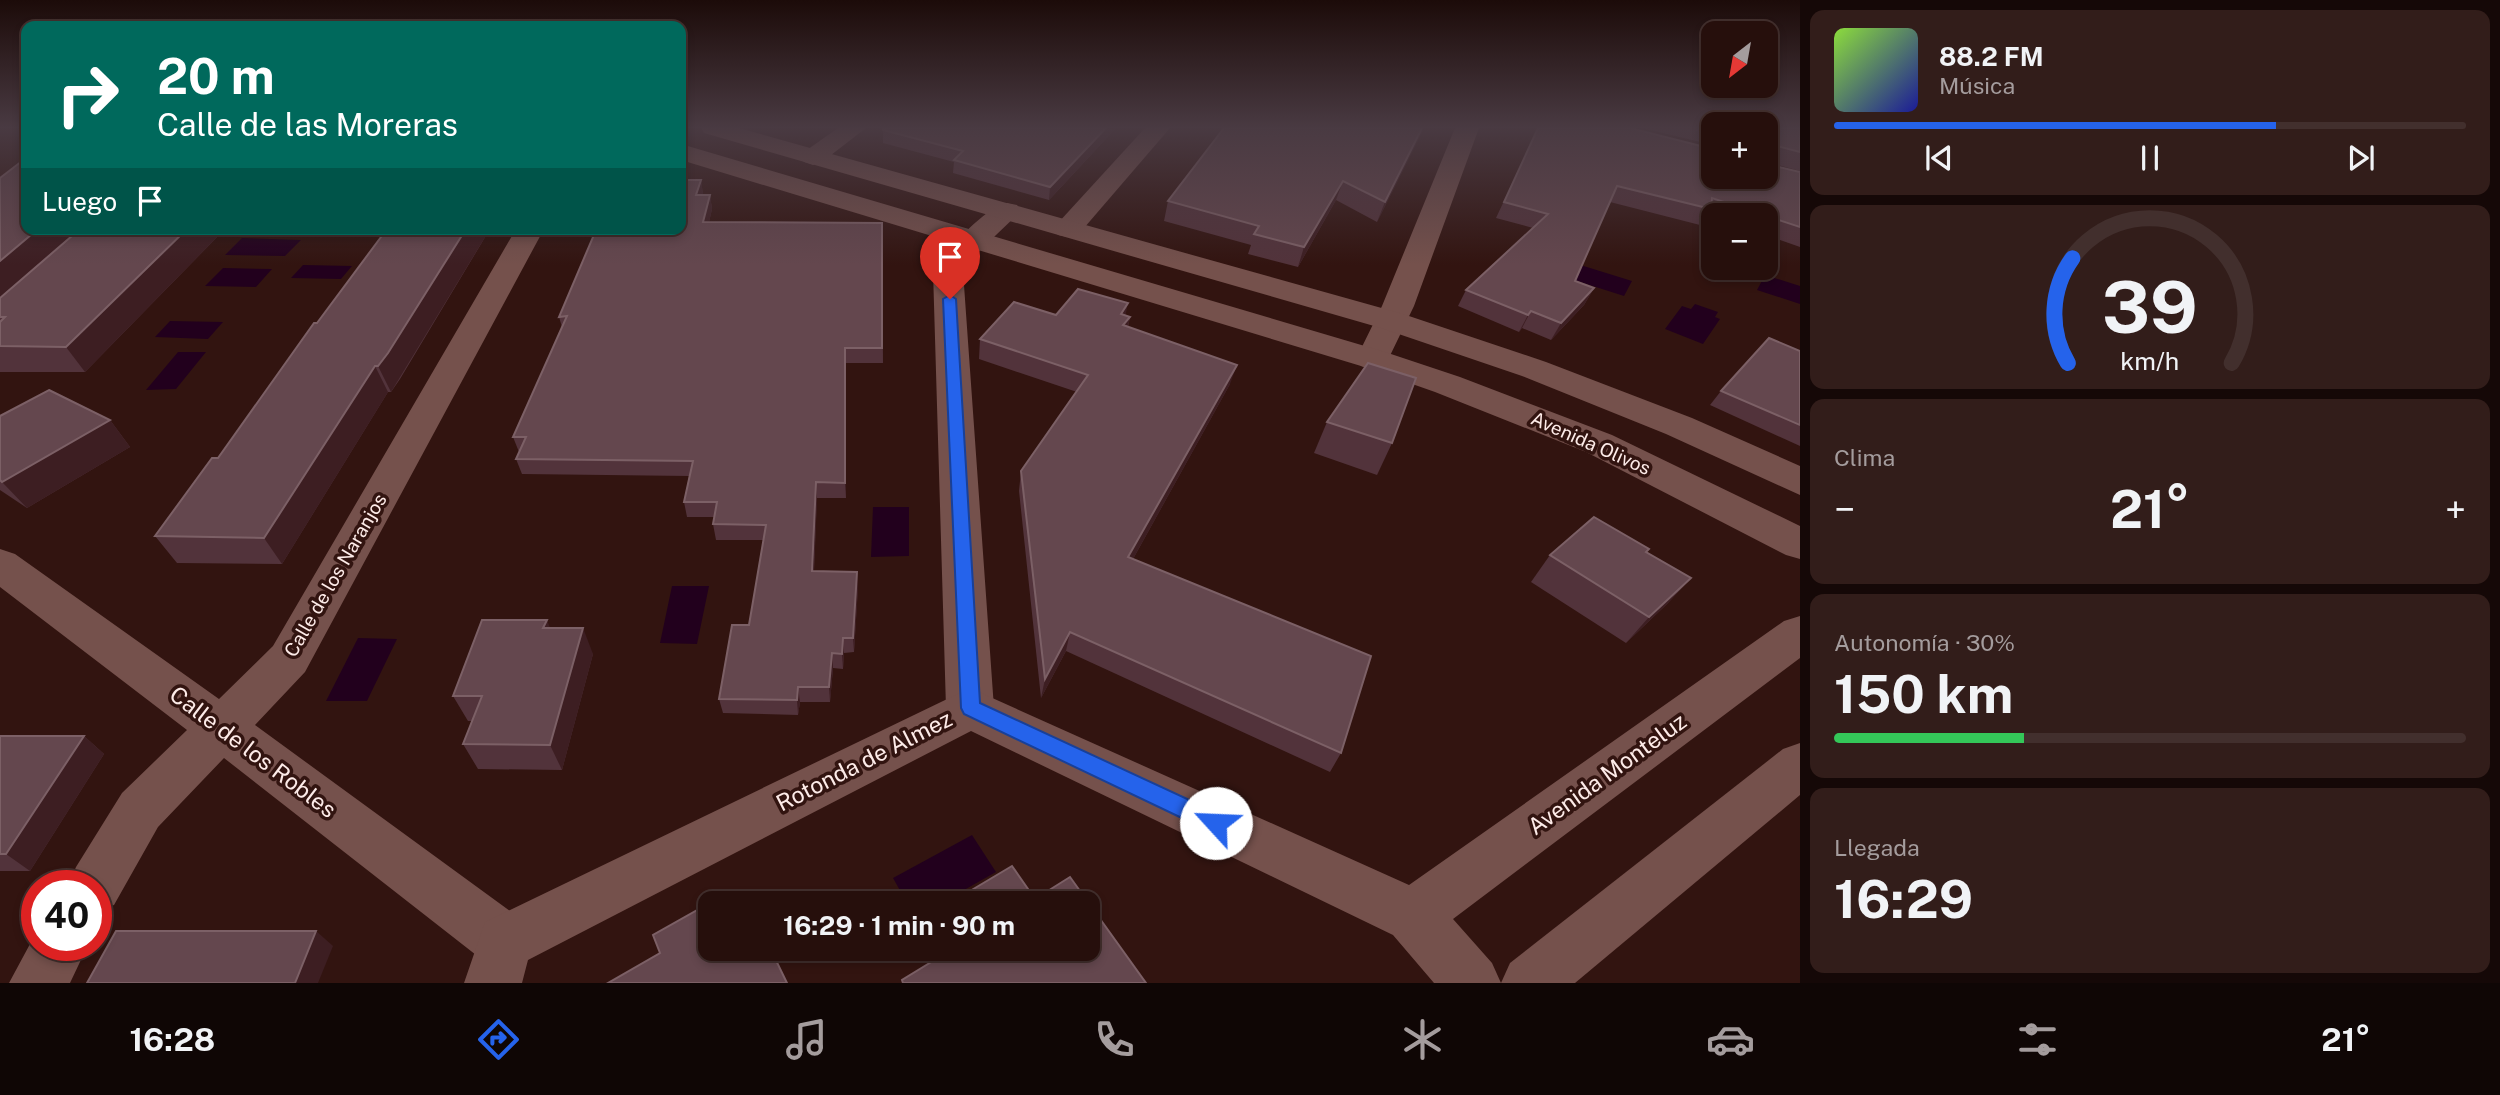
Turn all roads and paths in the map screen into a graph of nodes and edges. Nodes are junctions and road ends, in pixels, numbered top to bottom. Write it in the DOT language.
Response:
graph roads {
  1 [pos="755,174"];
  2 [pos="874,174"];
  3 [pos="1117,174"];
  4 [pos="1449,174"];
  5 [pos="1007,211"];
  6 [pos="1068,229"];
  7 [pos="527,235"];
  8 [pos="975,239"];
  9 [pos="1392,321"];
  10 [pos="1373,359"];
  11 [pos="1800,482"];
  12 [pos="1800,544"];
  13 [pos="0,565"];
  14 [pos="1800,634"];
  15 [pos="971,708"];
  16 [pos="223,729"];
  17 [pos="1800,765"];
  18 [pos="104,870"];
  19 [pos="1413,915"];
  20 [pos="51,961"];
  21 [pos="499,962"];
  22 [pos="38,983"];
  23 [pos="1472,983"];
  24 [pos="1530,983"];
  1 -- 8 [label="street, Avenida Olivos"];
  2 -- 5 [label="street"];
  3 -- 6 [label="street"];
  4 -- 9 [label="street"];
  5 -- 6 [label="street"];
  5 -- 8 [label="street"];
  6 -- 9 [label="street"];
  7 -- 16 [label="street, Calle de los Naranjos"];
  8 -- 10 [label="street, Avenida Olivos"];
  8 -- 15 [label="street"];
  9 -- 10 [label="street"];
  9 -- 11 [label="street"];
  10 -- 12 [label="street, Avenida Olivos"];
  13 -- 16 [label="street, Calle de los Robles"];
  14 -- 19 [label="street, Avenida Monteluz"];
  15 -- 19 [label="street, Rotonda de Almez"];
  15 -- 21 [label="street, Rotonda de Almez"];
  16 -- 18 [label="street, Calle de los Naranjos"];
  16 -- 21 [label="street, Calle de los Robles"];
  17 -- 24 [label="street"];
  19 -- 23 [label="street, Rotonda de Almez"];
  20 -- 22 [label="street"];
}
